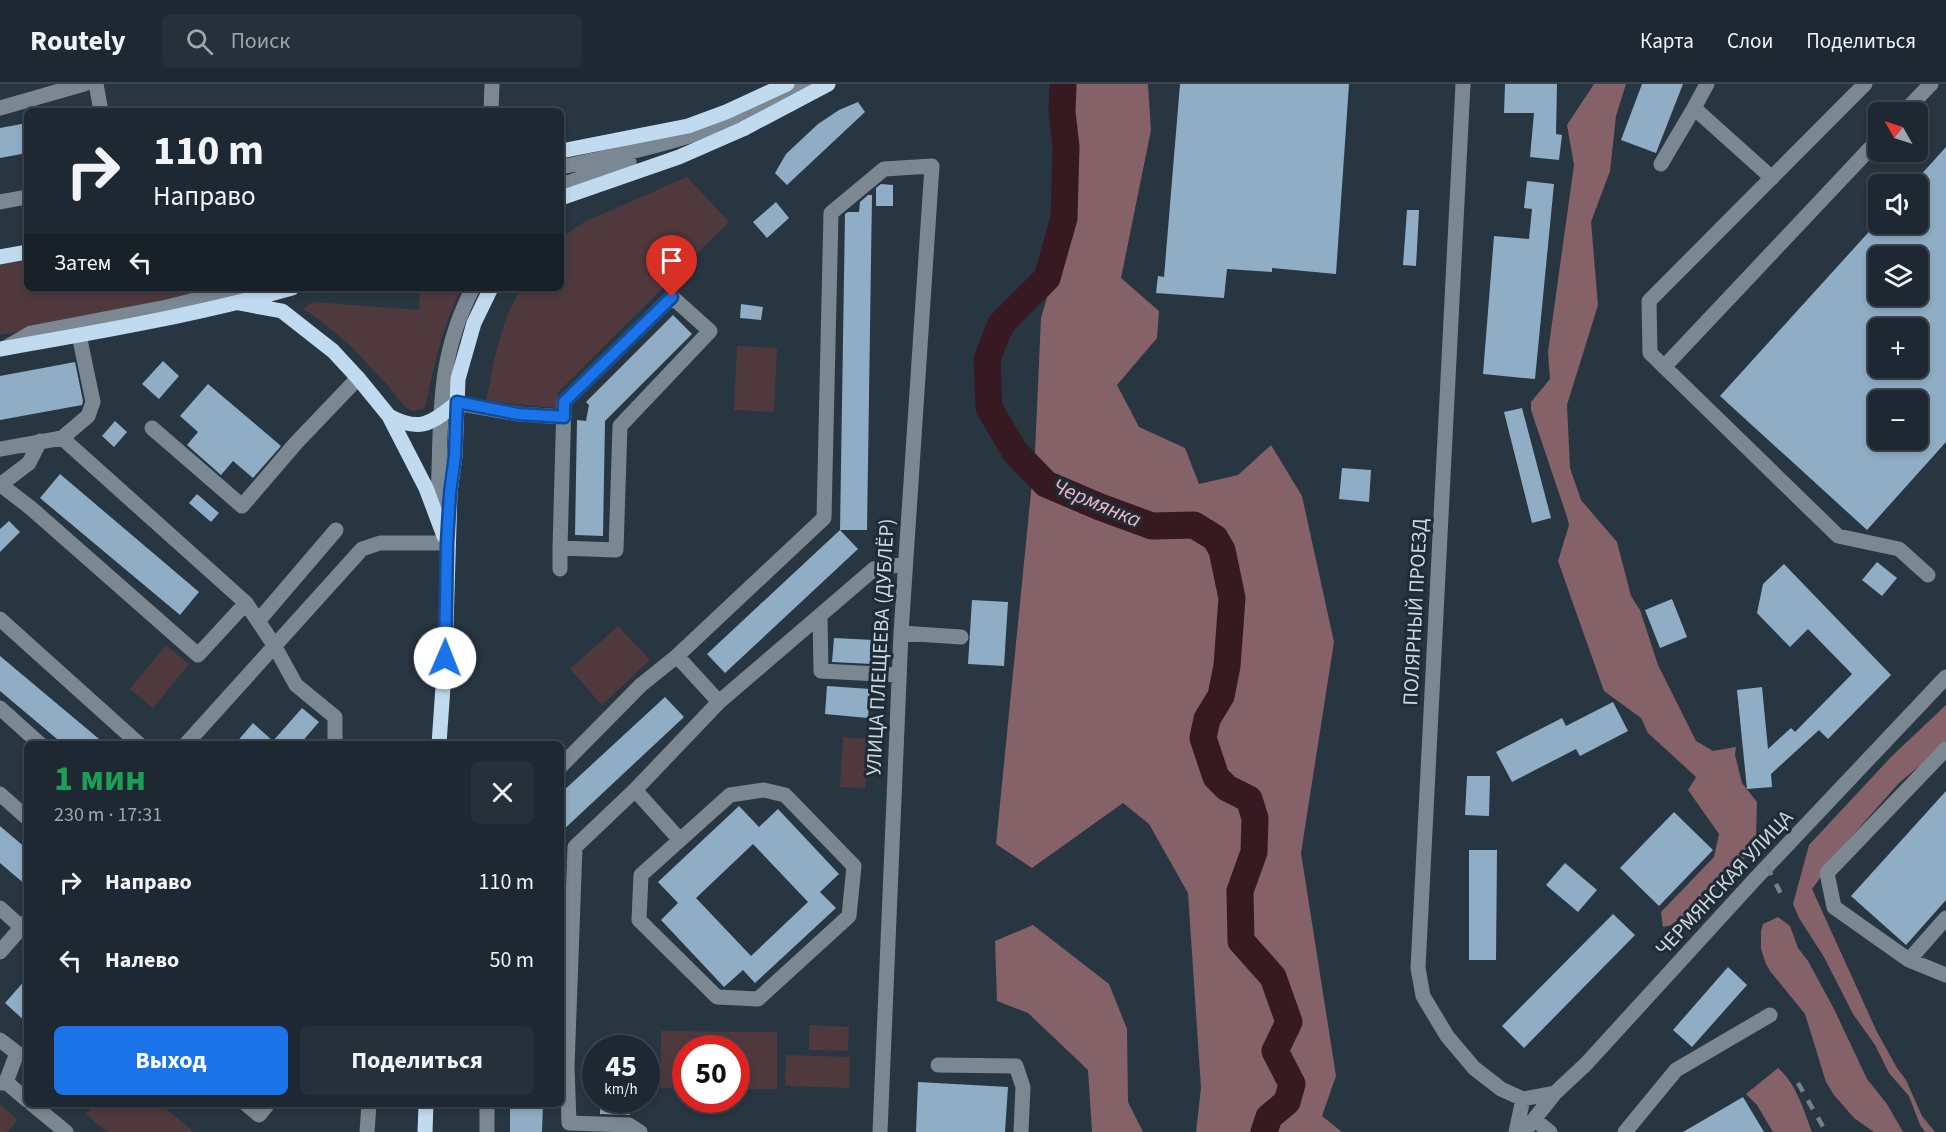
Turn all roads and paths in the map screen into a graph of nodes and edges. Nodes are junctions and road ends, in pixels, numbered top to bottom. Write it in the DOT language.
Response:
graph roads {
  1 [pos="84,84"];
  2 [pos="96,84"];
  3 [pos="492,84"];
  4 [pos="787,84"];
  5 [pos="810,84"];
  6 [pos="828,84"];
  7 [pos="1463,84"];
  8 [pos="1707,84"];
  9 [pos="1865,84"];
  10 [pos="1931,84"];
  11 [pos="1914,102"];
  12 [pos="0,108"];
  13 [pos="100,108"];
  14 [pos="491,108"];
  15 [pos="1694,108"];
  16 [pos="676,140"];
  17 [pos="564,150"];
  18 [pos="1868,151"];
  19 [pos="1661,164"];
  20 [pos="564,166"];
  21 [pos="1772,178"];
  22 [pos="564,184"];
  23 [pos="564,197"];
  24 [pos="24,198"];
  25 [pos="0,202"];
  26 [pos="24,253"];
  27 [pos="0,257"];
  28 [pos="270,291"];
  29 [pos="472,291"];
  30 [pos="490,291"];
  31 [pos="241,295"];
  32 [pos="79,335"];
  33 [pos="2,348"];
  34 [pos="1664,367"];
  35 [pos="358,378"];
  36 [pos="457,402"];
  37 [pos="389,416"];
  38 [pos="440,416"];
  39 [pos="564,417"];
  40 [pos="152,428"];
  41 [pos="62,438"];
  42 [pos="40,441"];
  43 [pos="0,449"];
  44 [pos="0,485"];
  45 [pos="437,515"];
  46 [pos="336,530"];
  47 [pos="447,543"];
  48 [pos="560,548"];
  49 [pos="904,564"];
  50 [pos="560,569"];
  51 [pos="1928,575"];
  52 [pos="246,603"];
  53 [pos="820,617"];
  54 [pos="0,619"];
  55 [pos="259,620"];
  56 [pos="901,633"];
  57 [pos="960,637"];
  58 [pos="274,645"];
  59 [pos="677,656"];
  60 [pos="898,675"];
  61 [pos="1946,676"];
  62 [pos="719,702"];
  63 [pos="0,708"];
  64 [pos="37,741"];
  65 [pos="136,741"];
  66 [pos="189,741"];
  67 [pos="335,741"];
  68 [pos="439,741"];
  69 [pos="1946,749"];
  70 [pos="564,763"];
  71 [pos="635,790"];
  72 [pos="0,795"];
  73 [pos="24,815"];
  74 [pos="680,840"];
  75 [pos="0,908"];
  76 [pos="1946,918"];
  77 [pos="24,924"];
  78 [pos="0,952"];
  79 [pos="1909,960"];
  80 [pos="1946,975"];
  81 [pos="1770,1015"];
  82 [pos="0,1040"];
  83 [pos="22,1048"];
  84 [pos="938,1065"];
  85 [pos="564,1066"];
  86 [pos="3,1083"];
  87 [pos="1555,1093"];
  88 [pos="24,1098"];
  89 [pos="1523,1099"];
  90 [pos="36,1107"];
  91 [pos="250,1107"];
  92 [pos="266,1107"];
  93 [pos="369,1107"];
  94 [pos="426,1107"];
  95 [pos="488,1107"];
  96 [pos="1535,1120"];
  97 [pos="66,1132"];
  98 [pos="367,1132"];
  99 [pos="425,1132"];
  100 [pos="487,1132"];
  101 [pos="640,1132"];
  102 [pos="880,1132"];
  103 [pos="1021,1132"];
  104 [pos="1516,1132"];
  105 [pos="1524,1132"];
  106 [pos="1550,1132"];
  107 [pos="1625,1132"];
  1 -- 12 [label="street"];
  2 -- 13 [label="street"];
  3 -- 14 [label="street"];
  4 -- 17 [label="main road"];
  5 -- 16 [label="street"];
  6 -- 23 [label="main road"];
  7 -- 89 [label="street, ПОЛЯРНЫЙ ПРОЕЗД"];
  8 -- 15 [label="street"];
  9 -- 21 [label="street"];
  10 -- 11 [label="street"];
  15 -- 19 [label="street"];
  15 -- 21 [label="street"];
  16 -- 20 [label="street"];
  16 -- 22 [label="street"];
  18 -- 34 [label="street"];
  21 -- 34 [label="street"];
  24 -- 25 [label="street"];
  26 -- 27 [label="main road"];
  28 -- 31 [label="main road"];
  29 -- 38 [label="street"];
  30 -- 36 [label="main road"];
  31 -- 32 [label="main road"];
  31 -- 33 [label="street"];
  31 -- 35 [label="main road"];
  32 -- 33 [label="main road"];
  32 -- 41 [label="street"];
  34 -- 51 [label="street"];
  35 -- 37 [label="main road"];
  35 -- 40 [label="street"];
  36 -- 38 [label="main road"];
  36 -- 39 [label="street"];
  36 -- 47 [label="main road"];
  37 -- 38 [label="main road"];
  37 -- 45 [label="main road"];
  38 -- 45 [label="street"];
  39 -- 48 [label="street"];
  39 -- 48 [label="street"];
  41 -- 42 [label="street"];
  41 -- 52 [label="street"];
  42 -- 43 [label="street"];
  42 -- 44 [label="street"];
  44 -- 52 [label="street"];
  45 -- 47 [label="main road"];
  46 -- 55 [label="street"];
  47 -- 58 [label="street"];
  47 -- 68 [label="main road"];
  48 -- 50 [label="street"];
  49 -- 53 [label="street"];
  49 -- 56 [label="street, УЛИЦА ПЛЕЩЕЕВА (ДУБЛЁР)"];
  49 -- 59 [label="street, УЛИЦА ПЛЕЩЕЕВА (ДУБЛЁР)"];
  52 -- 55 [label="street"];
  53 -- 60 [label="street"];
  53 -- 62 [label="street"];
  54 -- 65 [label="street"];
  55 -- 58 [label="street"];
  56 -- 57 [label="street"];
  56 -- 60 [label="street, УЛИЦА ПЛЕЩЕЕВА (ДУБЛЁР)"];
  58 -- 66 [label="street"];
  58 -- 67 [label="street"];
  59 -- 62 [label="street"];
  59 -- 70 [label="street"];
  60 -- 102 [label="street, УЛИЦА ПЛЕЩЕЕВА (ДУБЛЁР)"];
  61 -- 87 [label="street, ЧЕРМЯНСКАЯ УЛИЦА"];
  62 -- 71 [label="street"];
  63 -- 64 [label="street"];
  69 -- 79 [label="street"];
  71 -- 74 [label="street"];
  71 -- 85 [label="street"];
  72 -- 73 [label="street"];
  74 -- 74 [label="street"];
  75 -- 77 [label="street"];
  76 -- 79 [label="street"];
  77 -- 78 [label="street"];
  79 -- 80 [label="street"];
  81 -- 107 [label="street"];
  82 -- 83 [label="street"];
  83 -- 86 [label="street"];
  84 -- 103 [label="street"];
  85 -- 101 [label="street"];
  86 -- 88 [label="street"];
  87 -- 89 [label="street"];
  87 -- 96 [label="street, ЧЕРМЯНСКАЯ УЛИЦА"];
  89 -- 104 [label="street"];
  90 -- 97 [label="street"];
  91 -- 92 [label="street"];
  93 -- 98 [label="street"];
  94 -- 99 [label="main road"];
  95 -- 100 [label="street"];
  96 -- 105 [label="street, ЧЕРМЯНСКАЯ УЛИЦА"];
  96 -- 106 [label="street"];
}
